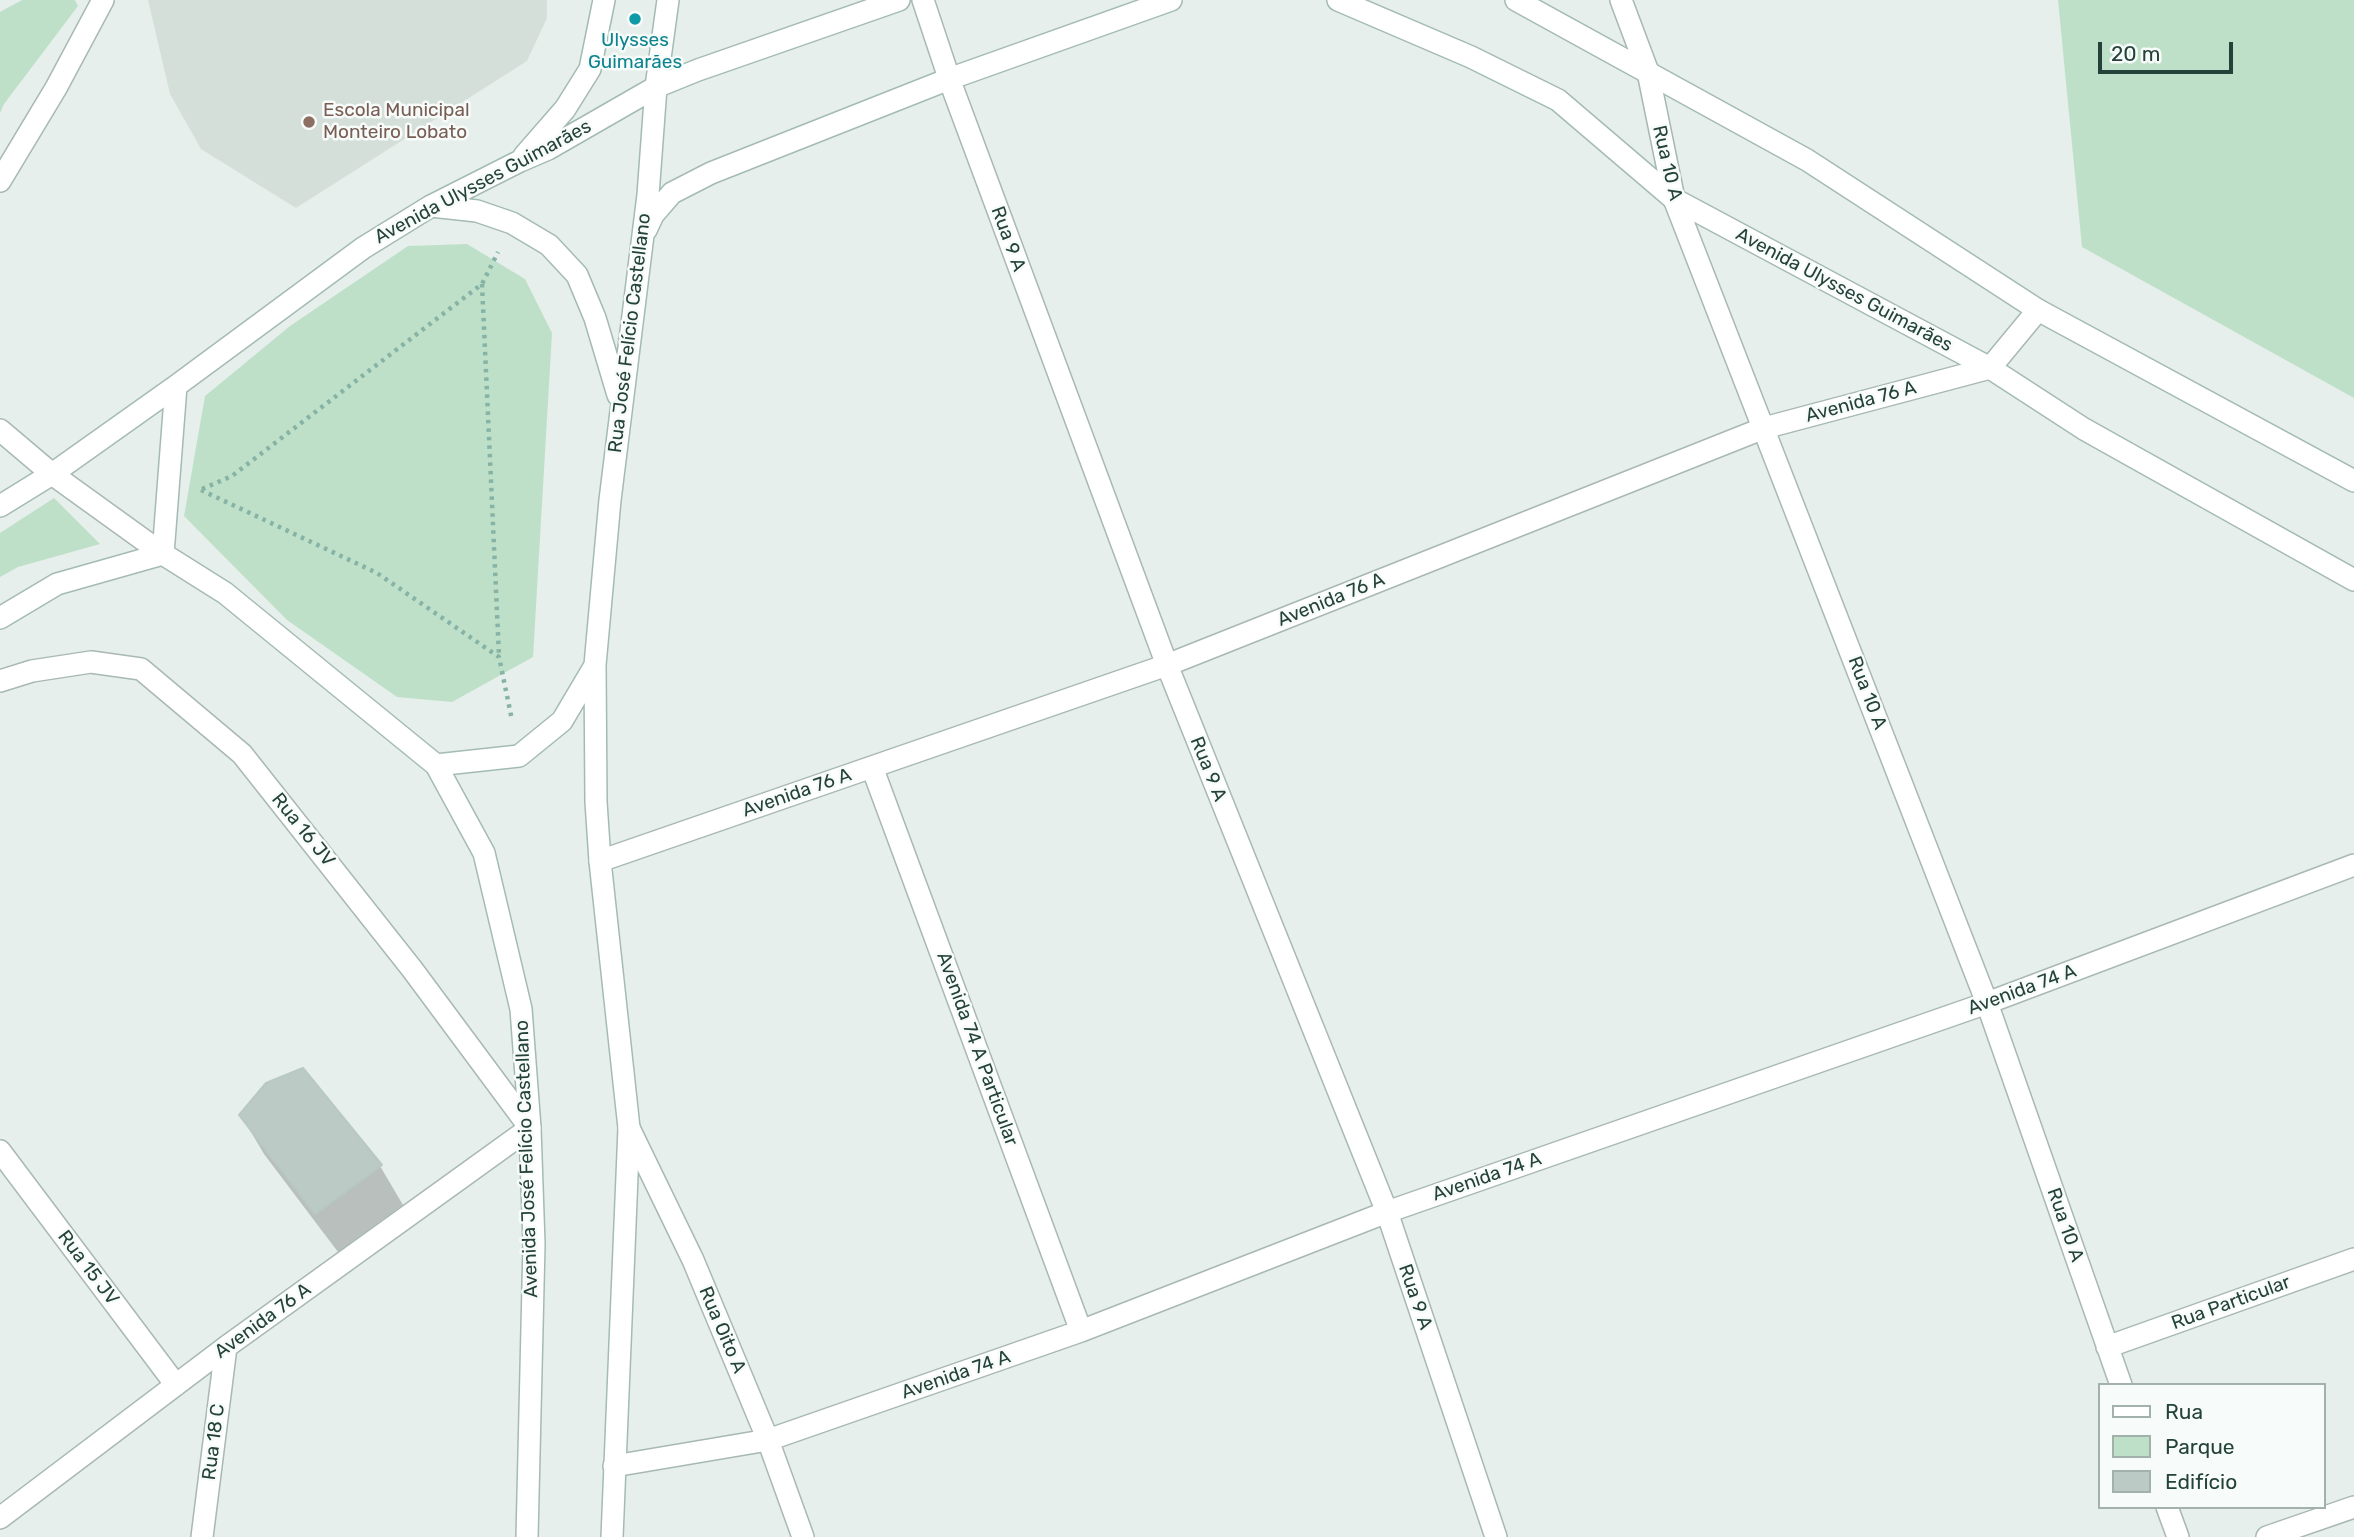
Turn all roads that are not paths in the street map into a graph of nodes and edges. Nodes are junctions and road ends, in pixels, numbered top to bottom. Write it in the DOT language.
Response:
graph roads {
  1 [pos="103,0"];
  2 [pos="604,0"];
  3 [pos="668,0"];
  4 [pos="900,0"];
  5 [pos="923,0"];
  6 [pos="1171,0"];
  7 [pos="1338,0"];
  8 [pos="1516,0"];
  9 [pos="1621,0"];
  10 [pos="1139,6"];
  11 [pos="1648,72"];
  12 [pos="949,79"];
  13 [pos="656,87"];
  14 [pos="520,161"];
  15 [pos="0,181"];
  16 [pos="1674,199"];
  17 [pos="431,206"];
  18 [pos="641,242"];
  19 [pos="2038,310"];
  20 [pos="1990,368"];
  21 [pos="176,386"];
  22 [pos="621,404"];
  23 [pos="1764,428"];
  24 [pos="0,430"];
  25 [pos="52,474"];
  26 [pos="2354,481"];
  27 [pos="0,506"];
  28 [pos="163,554"];
  29 [pos="2354,580"];
  30 [pos="0,618"];
  31 [pos="595,666"];
  32 [pos="1167,666"];
  33 [pos="0,681"];
  34 [pos="436,765"];
  35 [pos="872,767"];
  36 [pos="600,861"];
  37 [pos="2354,865"];
  38 [pos="1987,1003"];
  39 [pos="530,1128"];
  40 [pos="629,1128"];
  41 [pos="0,1151"];
  42 [pos="1387,1212"];
  43 [pos="2354,1259"];
  44 [pos="1081,1331"];
  45 [pos="226,1347"];
  46 [pos="2108,1347"];
  47 [pos="2121,1383"];
  48 [pos="176,1385"];
  49 [pos="768,1440"];
  50 [pos="614,1466"];
  51 [pos="2354,1507"];
  52 [pos="2168,1509"];
  53 [pos="0,1518"];
  54 [pos="202,1537"];
  55 [pos="527,1537"];
  56 [pos="611,1537"];
  57 [pos="803,1537"];
  58 [pos="1496,1537"];
  59 [pos="2178,1537"];
  60 [pos="2267,1537"];
  1 -- 15 [label="street"];
  2 -- 14 [label="street"];
  3 -- 13 [label="street, Rua José Felício Castellano"];
  4 -- 13 [label="street, Avenida Ulysses Guimarães"];
  5 -- 12 [label="street, Rua 9 A"];
  6 -- 10 [label="street"];
  7 -- 16 [label="street, Avenida Ulysses Guimarães"];
  8 -- 11 [label="street"];
  9 -- 11 [label="street, Rua 10 A"];
  10 -- 12 [label="street"];
  11 -- 16 [label="street, Rua 10 A"];
  11 -- 19 [label="street"];
  12 -- 18 [label="street"];
  12 -- 32 [label="street, Rua 9 A"];
  13 -- 14 [label="street, Avenida Ulysses Guimarães"];
  13 -- 18 [label="street, Rua José Felício Castellano"];
  14 -- 17 [label="street, Avenida Ulysses Guimarães"];
  16 -- 20 [label="street, Avenida Ulysses Guimarães"];
  16 -- 23 [label="street, Rua 10 A"];
  17 -- 21 [label="street, Avenida Ulysses Guimarães"];
  17 -- 22 [label="street"];
  18 -- 22 [label="street, Rua José Felício Castellano"];
  19 -- 20 [label="street"];
  19 -- 26 [label="street"];
  20 -- 23 [label="street, Avenida 76 A"];
  20 -- 29 [label="street, Avenida Ulysses Guimarães"];
  21 -- 25 [label="street, Avenida Ulysses Guimarães"];
  21 -- 28 [label="street"];
  22 -- 31 [label="street, Rua José Felício Castellano"];
  23 -- 32 [label="street, Avenida 76 A"];
  23 -- 38 [label="street, Rua 10 A"];
  24 -- 25 [label="street, Avenida José Felício Castellano"];
  25 -- 27 [label="street, Avenida Ulysses Guimarães"];
  25 -- 28 [label="street, Avenida José Felício Castellano"];
  28 -- 30 [label="street"];
  28 -- 34 [label="street, Avenida José Felício Castellano"];
  31 -- 34 [label="street"];
  31 -- 36 [label="street"];
  32 -- 35 [label="street, Avenida 76 A"];
  32 -- 42 [label="street, Rua 9 A"];
  33 -- 39 [label="street, Rua 16 JV"];
  34 -- 39 [label="street, Avenida José Felício Castellano"];
  35 -- 36 [label="street, Avenida 76 A"];
  35 -- 44 [label="street, Avenida 74 A Particular"];
  36 -- 40 [label="street"];
  37 -- 38 [label="street, Avenida 74 A"];
  38 -- 42 [label="street, Avenida 74 A"];
  38 -- 46 [label="street, Rua 10 A"];
  39 -- 45 [label="street, Avenida 76 A"];
  39 -- 55 [label="street, Avenida José Felício Castellano"];
  40 -- 49 [label="street, Rua Oito A"];
  40 -- 50 [label="street"];
  41 -- 48 [label="street, Rua 15 JV"];
  42 -- 44 [label="street, Avenida 74 A"];
  42 -- 58 [label="street, Rua 9 A"];
  43 -- 46 [label="street, Rua Particular"];
  44 -- 49 [label="street, Avenida 74 A"];
  45 -- 48 [label="street, Avenida 76 A"];
  45 -- 54 [label="street, Rua 18 C"];
  46 -- 47 [label="street, Rua 10 A"];
  48 -- 53 [label="street, Avenida 76 A"];
  49 -- 50 [label="street, Avenida 74 A"];
  49 -- 57 [label="street, Rua Oito A"];
  50 -- 56 [label="street"];
  51 -- 60 [label="street"];
  52 -- 59 [label="street"];
}
